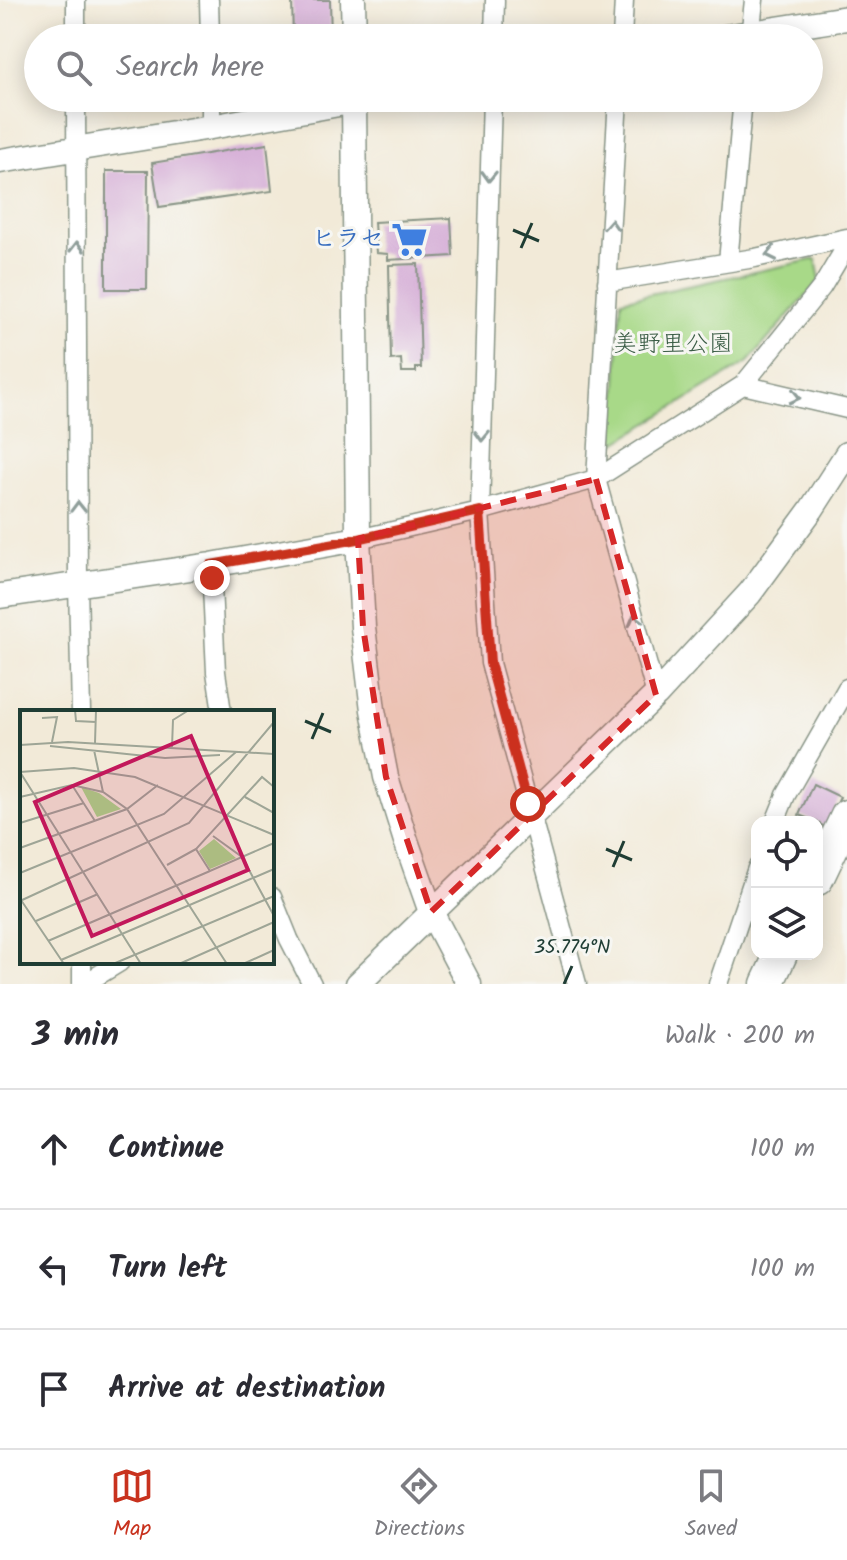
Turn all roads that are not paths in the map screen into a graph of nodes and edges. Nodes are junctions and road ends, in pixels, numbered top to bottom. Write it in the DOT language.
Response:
graph roads {
  1 [pos="76,0"];
  2 [pos="209,0"];
  3 [pos="353,0"];
  4 [pos="495,0"];
  5 [pos="624,0"];
  6 [pos="754,0"];
  7 [pos="847,18"];
  8 [pos="76,24"];
  9 [pos="210,24"];
  10 [pos="354,24"];
  11 [pos="494,24"];
  12 [pos="623,24"];
  13 [pos="752,24"];
  14 [pos="813,24"];
  15 [pos="76,112"];
  16 [pos="211,112"];
  17 [pos="291,112"];
  18 [pos="360,112"];
  19 [pos="492,112"];
  20 [pos="617,112"];
  21 [pos="742,112"];
  22 [pos="211,127"];
  23 [pos="76,148"];
  24 [pos="0,161"];
  25 [pos="847,238"];
  26 [pos="847,245"];
  27 [pos="728,262"];
  28 [pos="607,282"];
  29 [pos="743,385"];
  30 [pos="847,409"];
  31 [pos="847,454"];
  32 [pos="596,479"];
  33 [pos="480,511"];
  34 [pos="358,539"];
  35 [pos="211,565"];
  36 [pos="78,585"];
  37 [pos="0,596"];
  38 [pos="847,688"];
  39 [pos="656,695"];
  40 [pos="81,710"];
  41 [pos="222,710"];
  42 [pos="531,816"];
  43 [pos="777,816"];
  44 [pos="847,816"];
  45 [pos="830,867"];
  46 [pos="751,886"];
  47 [pos="274,902"];
  48 [pos="431,912"];
  49 [pos="778,960"];
  50 [pos="82,964"];
  51 [pos="117,964"];
  52 [pos="83,984"];
  53 [pos="312,984"];
  54 [pos="358,984"];
  55 [pos="469,984"];
  56 [pos="577,984"];
  57 [pos="718,984"];
  58 [pos="767,984"];
  1 -- 8 [label="street"];
  2 -- 9 [label="street"];
  3 -- 10 [label="street"];
  4 -- 11 [label="street"];
  5 -- 12 [label="street"];
  6 -- 13 [label="street"];
  7 -- 14 [label="street"];
  15 -- 23 [label="street"];
  16 -- 22 [label="street"];
  17 -- 22 [label="street"];
  18 -- 34 [label="street"];
  19 -- 33 [label="street, one-way"];
  28 -- 20 [label="street, one-way"];
  21 -- 27 [label="street"];
  22 -- 23 [label="street"];
  23 -- 24 [label="street"];
  36 -- 23 [label="street, one-way"];
  25 -- 27 [label="street, one-way"];
  26 -- 29 [label="street"];
  27 -- 28 [label="street"];
  28 -- 32 [label="street"];
  29 -- 30 [label="street, one-way"];
  29 -- 32 [label="street"];
  31 -- 39 [label="street"];
  32 -- 33 [label="street"];
  39 -- 32 [label="street, one-way"];
  33 -- 34 [label="street"];
  33 -- 42 [label="street"];
  34 -- 35 [label="street"];
  34 -- 48 [label="street"];
  35 -- 36 [label="street"];
  35 -- 41 [label="street"];
  36 -- 37 [label="street"];
  36 -- 40 [label="street"];
  38 -- 43 [label="street"];
  39 -- 42 [label="street"];
  42 -- 48 [label="street"];
  42 -- 56 [label="street"];
  44 -- 45 [label="highway"];
  46 -- 57 [label="street"];
  47 -- 53 [label="street"];
  48 -- 54 [label="street"];
  48 -- 55 [label="street"];
  49 -- 58 [label="highway"];
  50 -- 52 [label="street"];
  51 -- 52 [label="street"];
}
